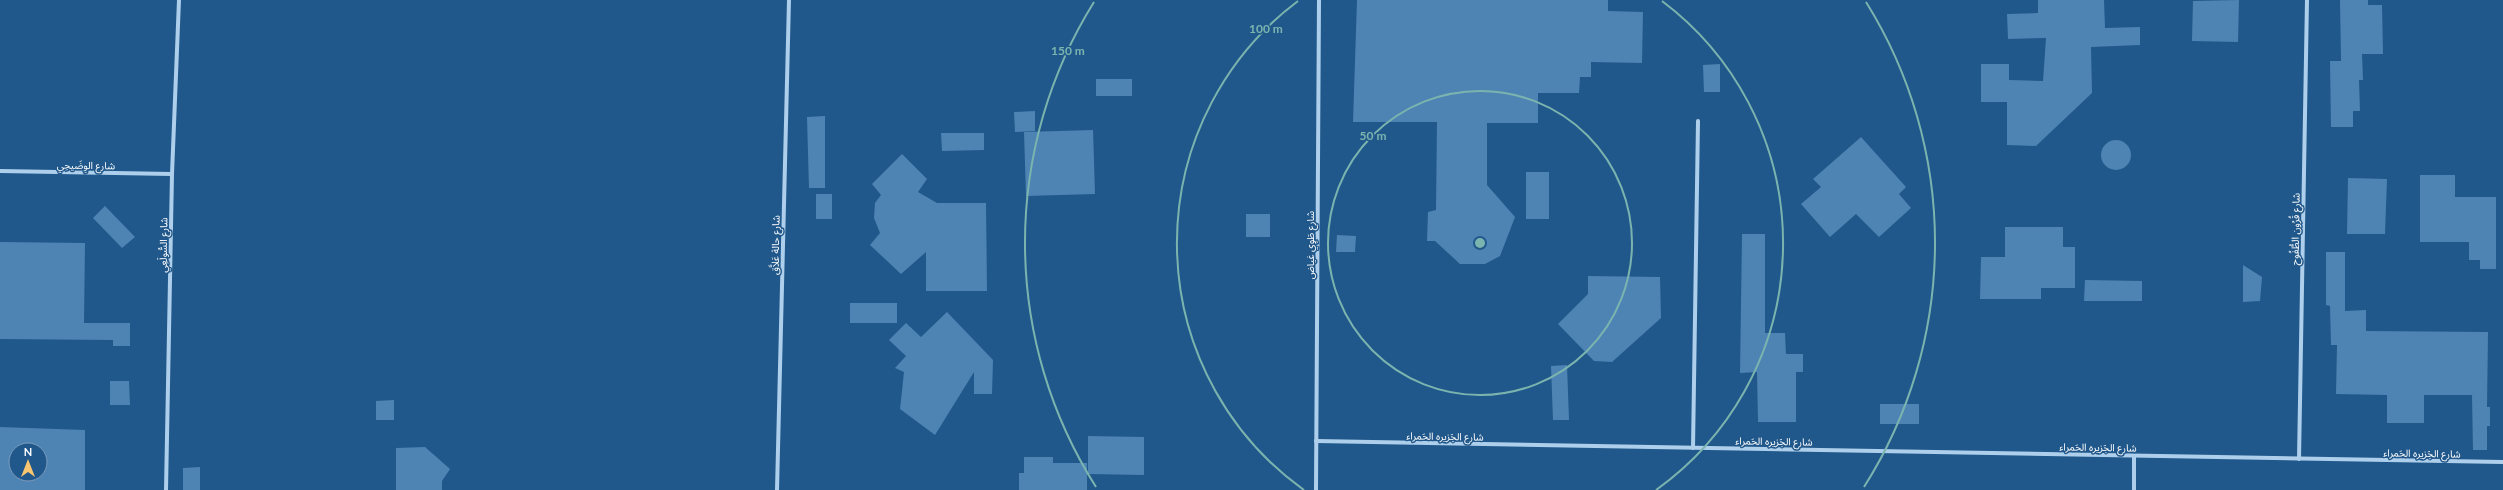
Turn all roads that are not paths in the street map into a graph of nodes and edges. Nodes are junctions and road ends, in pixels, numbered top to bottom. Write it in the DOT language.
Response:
graph roads {
  1 [pos="179,0"];
  2 [pos="789,0"];
  3 [pos="1319,0"];
  4 [pos="2307,0"];
  5 [pos="1698,121"];
  6 [pos="0,172"];
  7 [pos="172,174"];
  8 [pos="1316,441"];
  9 [pos="1693,448"];
  10 [pos="2134,456"];
  11 [pos="2299,458"];
  12 [pos="2503,462"];
  13 [pos="166,490"];
  14 [pos="777,490"];
  15 [pos="1316,490"];
  16 [pos="2134,490"];
  1 -- 7 [label="street, شارع السُّولَعِي"];
  2 -- 14 [label="street, شارع حالة عَلاَّق"];
  3 -- 8 [label="street, شارع طَوِي غياض"];
  4 -- 11 [label="street, شارع قُرُون الطُّفُوح"];
  5 -- 9 [label="street"];
  6 -- 7 [label="street, شارع الوِضَيحِي"];
  7 -- 13 [label="street, شارع السُّولَعِي"];
  8 -- 9 [label="street, شارع الجَزيره الحَمراء"];
  8 -- 15 [label="street, شارع طَوِي غياض"];
  9 -- 10 [label="street, شارع الجَزيره الحَمراء"];
  10 -- 11 [label="street, شارع الجَزيره الحَمراء"];
  10 -- 16 [label="street"];
  11 -- 12 [label="street, شارع الجَزيره الحَمراء"];
}
